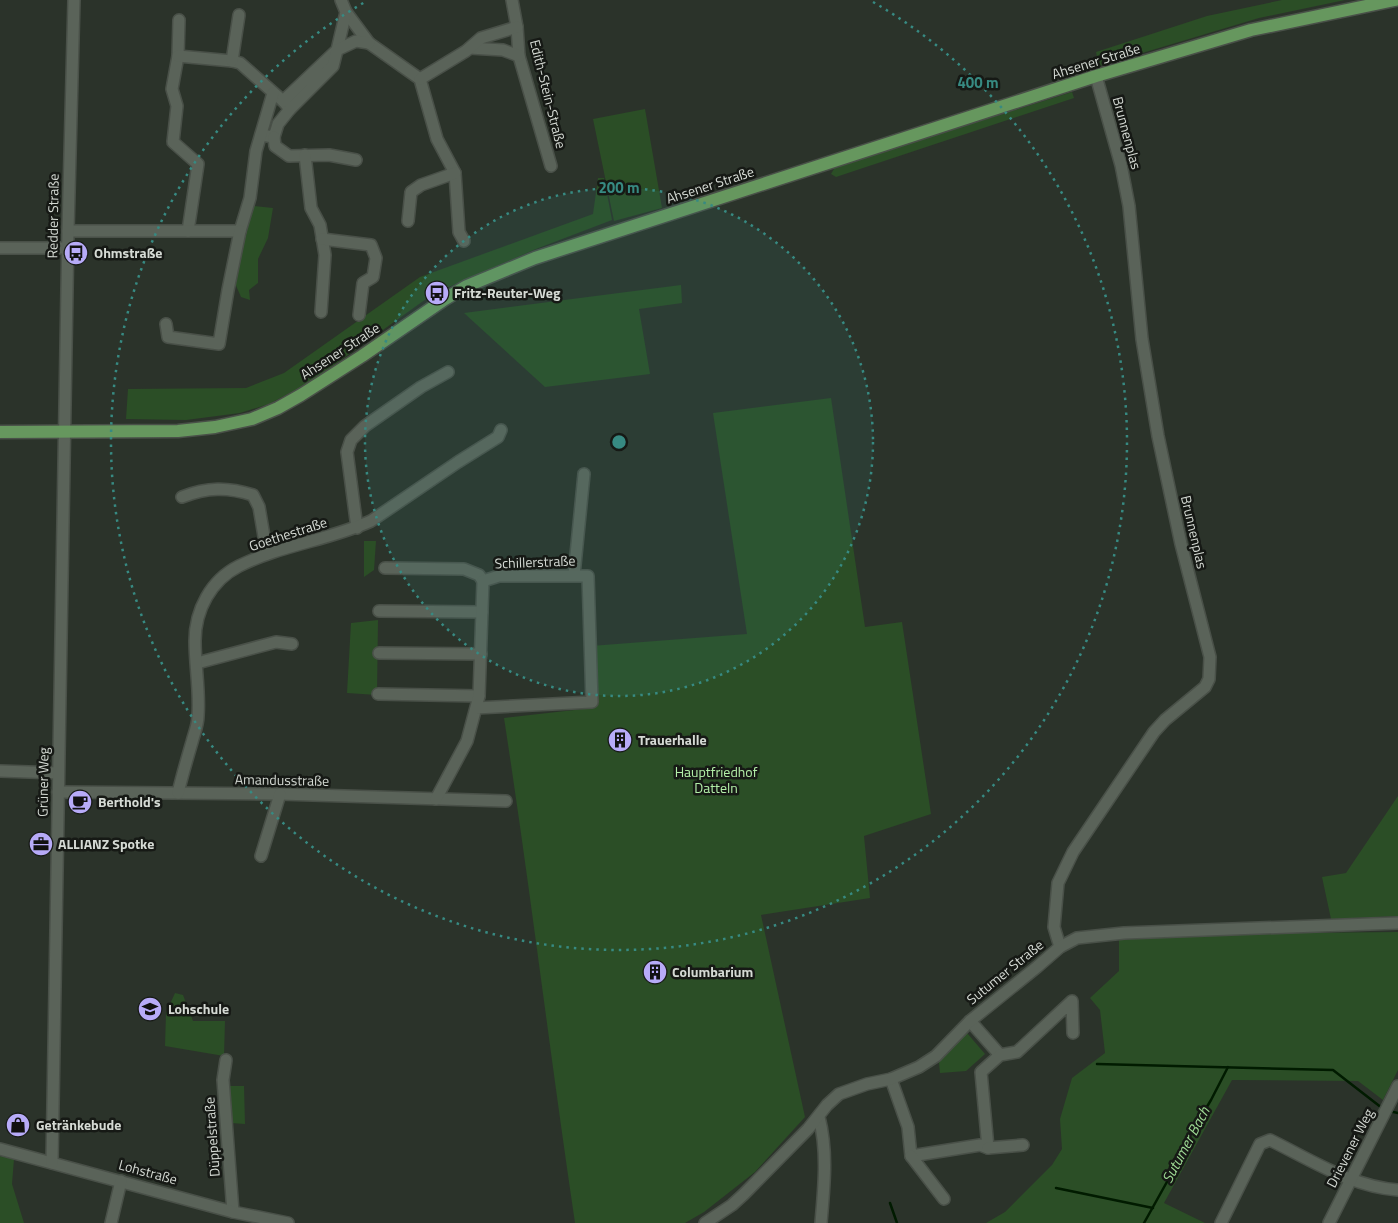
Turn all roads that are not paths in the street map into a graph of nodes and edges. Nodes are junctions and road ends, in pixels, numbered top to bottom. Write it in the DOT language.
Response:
graph roads {
  1 [pos="74,0"];
  2 [pos="341,0"];
  3 [pos="512,0"];
  4 [pos="1395,0"];
  5 [pos="346,12"];
  6 [pos="239,15"];
  7 [pos="179,20"];
  8 [pos="517,27"];
  9 [pos="369,43"];
  10 [pos="470,48"];
  11 [pos="337,50"];
  12 [pos="178,56"];
  13 [pos="519,56"];
  14 [pos="232,61"];
  15 [pos="1096,76"];
  16 [pos="420,79"];
  17 [pos="273,93"];
  18 [pos="286,105"];
  19 [pos="261,135"];
  20 [pos="274,138"];
  21 [pos="305,155"];
  22 [pos="356,160"];
  23 [pos="551,166"];
  24 [pos="455,173"];
  25 [pos="408,221"];
  26 [pos="68,231"];
  27 [pos="188,231"];
  28 [pos="240,231"];
  29 [pos="322,239"];
  30 [pos="464,241"];
  31 [pos="0,248"];
  32 [pos="68,248"];
  33 [pos="321,312"];
  34 [pos="359,315"];
  35 [pos="166,324"];
  36 [pos="448,372"];
  37 [pos="501,430"];
  38 [pos="0,432"];
  39 [pos="65,432"];
  40 [pos="584,474"];
  41 [pos="182,497"];
  42 [pos="357,528"];
  43 [pos="267,554"];
  44 [pos="385,568"];
  45 [pos="574,575"];
  46 [pos="483,580"];
  47 [pos="379,611"];
  48 [pos="482,612"];
  49 [pos="292,644"];
  50 [pos="379,653"];
  51 [pos="481,654"];
  52 [pos="197,663"];
  53 [pos="378,694"];
  54 [pos="478,696"];
  55 [pos="476,708"];
  56 [pos="0,771"];
  57 [pos="58,773"];
  58 [pos="58,792"];
  59 [pos="178,793"];
  60 [pos="280,794"];
  61 [pos="436,799"];
  62 [pos="506,801"];
  63 [pos="261,856"];
  64 [pos="1398,922"];
  65 [pos="1060,947"];
  66 [pos="970,1021"];
  67 [pos="1073,1033"];
  68 [pos="1000,1055"];
  69 [pos="226,1060"];
  70 [pos="891,1079"];
  71 [pos="1398,1086"];
  72 [pos="819,1117"];
  73 [pos="1023,1145"];
  74 [pos="988,1148"];
  75 [pos="0,1149"];
  76 [pos="911,1156"];
  77 [pos="52,1162"];
  78 [pos="1351,1180"];
  79 [pos="121,1181"];
  80 [pos="1398,1190"];
  81 [pos="944,1199"];
  82 [pos="233,1212"];
  83 [pos="111,1223"];
  84 [pos="287,1223"];
  85 [pos="705,1223"];
  86 [pos="821,1223"];
  87 [pos="1221,1223"];
  88 [pos="1329,1223"];
  1 -- 26 [label="street, Redder Straße"];
  2 -- 5 [label="street"];
  3 -- 8 [label="street, Edith-Stein-Straße"];
  4 -- 15 [label="main road, Ahsener Straße"];
  5 -- 9 [label="street"];
  5 -- 11 [label="street"];
  6 -- 14 [label="street"];
  7 -- 12 [label="street"];
  8 -- 10 [label="street"];
  8 -- 13 [label="street, Edith-Stein-Straße"];
  9 -- 11 [label="street"];
  9 -- 16 [label="street"];
  10 -- 13 [label="street"];
  10 -- 16 [label="street"];
  11 -- 18 [label="street"];
  12 -- 14 [label="street"];
  12 -- 27 [label="street"];
  13 -- 23 [label="street, Edith-Stein-Straße"];
  14 -- 17 [label="street"];
  15 -- 39 [label="main road, Ahsener Straße"];
  15 -- 65 [label="street, Brunnenplas"];
  16 -- 24 [label="street"];
  17 -- 18 [label="street"];
  17 -- 19 [label="street"];
  18 -- 20 [label="street"];
  19 -- 20 [label="street"];
  19 -- 28 [label="street"];
  20 -- 21 [label="street"];
  21 -- 22 [label="street"];
  21 -- 29 [label="street"];
  24 -- 25 [label="street"];
  24 -- 30 [label="street"];
  26 -- 27 [label="street"];
  26 -- 32 [label="street, Redder Straße"];
  27 -- 28 [label="street"];
  28 -- 35 [label="street"];
  29 -- 33 [label="street"];
  29 -- 34 [label="street"];
  31 -- 32 [label="street"];
  32 -- 39 [label="street, Redder Straße"];
  36 -- 42 [label="street"];
  37 -- 42 [label="street, Goethestraße"];
  38 -- 39 [label="main road, Ahsener Straße"];
  39 -- 57 [label="street, Grüner Weg"];
  40 -- 45 [label="street"];
  41 -- 43 [label="street"];
  42 -- 43 [label="street, Goethestraße"];
  43 -- 52 [label="street, Goethestraße"];
  44 -- 46 [label="street, Schillerstraße"];
  45 -- 46 [label="street, Schillerstraße"];
  45 -- 55 [label="street, Schillerstraße"];
  46 -- 48 [label="street, Schillerstraße"];
  47 -- 48 [label="street"];
  48 -- 51 [label="street, Schillerstraße"];
  49 -- 52 [label="street"];
  50 -- 51 [label="street"];
  51 -- 54 [label="street, Schillerstraße"];
  52 -- 59 [label="street, Goethestraße"];
  53 -- 54 [label="street"];
  54 -- 55 [label="street, Schillerstraße"];
  55 -- 61 [label="street, Schillerstraße"];
  56 -- 57 [label="street"];
  57 -- 58 [label="street, Grüner Weg"];
  58 -- 59 [label="street, Amandusstraße"];
  58 -- 77 [label="street, Grüner Weg"];
  59 -- 60 [label="street, Amandusstraße"];
  60 -- 61 [label="street, Amandusstraße"];
  60 -- 63 [label="street"];
  61 -- 62 [label="street, Amandusstraße"];
  64 -- 65 [label="street, Sutumer Straße"];
  65 -- 66 [label="street, Sutumer Straße"];
  66 -- 68 [label="street"];
  66 -- 70 [label="street, Sutumer Straße"];
  67 -- 68 [label="street"];
  68 -- 74 [label="street"];
  69 -- 82 [label="street, Düppelstraße"];
  70 -- 72 [label="street, Sutumer Straße"];
  70 -- 76 [label="street"];
  71 -- 78 [label="street, Drievener Weg"];
  72 -- 85 [label="street, Sutumer Straße"];
  72 -- 86 [label="street"];
  73 -- 74 [label="street"];
  74 -- 76 [label="street"];
  75 -- 77 [label="street, Lohstraße"];
  76 -- 81 [label="street"];
  77 -- 79 [label="street, Lohstraße"];
  78 -- 80 [label="street"];
  78 -- 87 [label="street"];
  78 -- 88 [label="street, Drievener Weg"];
  79 -- 82 [label="street, Lohstraße"];
  79 -- 83 [label="street"];
  82 -- 84 [label="street, Lohstraße"];
}
